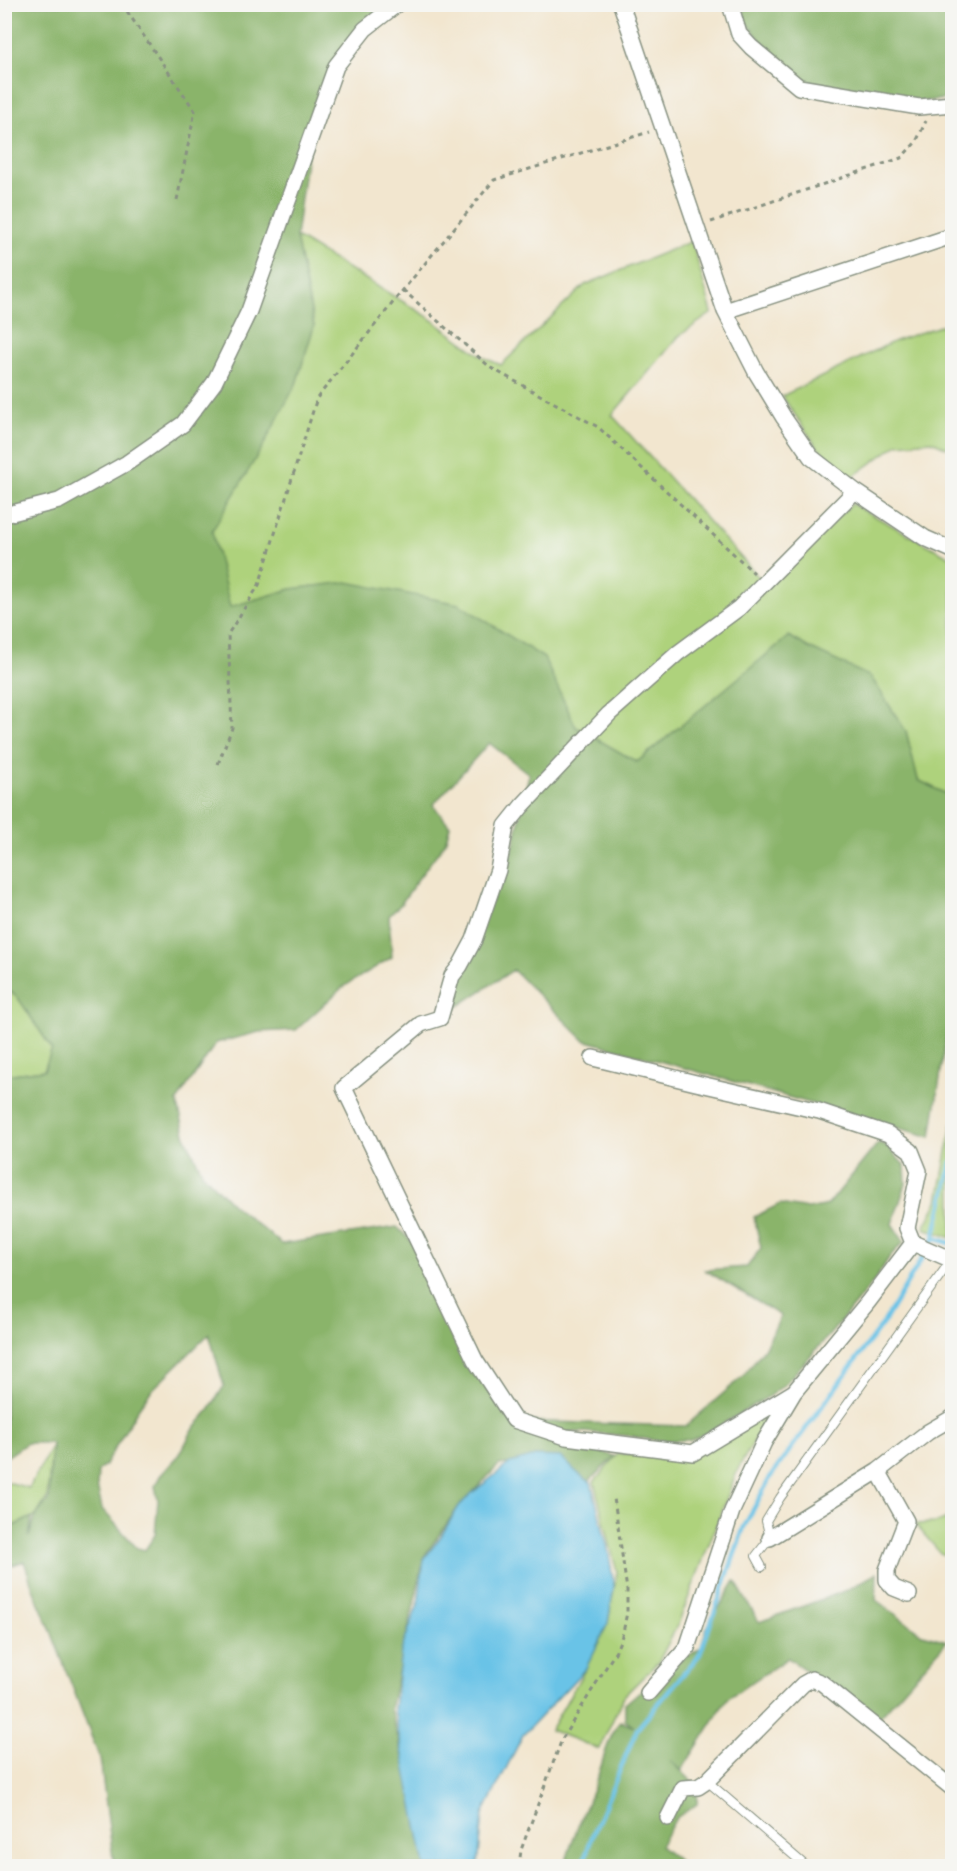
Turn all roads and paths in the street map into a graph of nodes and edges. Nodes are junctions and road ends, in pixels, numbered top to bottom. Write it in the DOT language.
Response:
graph roads {
  1 [pos="122,4"];
  2 [pos="397,4"];
  3 [pos="621,4"];
  4 [pos="730,4"];
  5 [pos="952,104"];
  6 [pos="933,106"];
  7 [pos="663,128"];
  8 [pos="177,200"];
  9 [pos="696,227"];
  10 [pos="952,236"];
  11 [pos="403,290"];
  12 [pos="725,311"];
  13 [pos="855,491"];
  14 [pos="4,515"];
  15 [pos="952,550"];
  16 [pos="764,583"];
  17 [pos="218,764"];
  18 [pos="593,1058"];
  19 [pos="917,1244"];
  20 [pos="950,1260"];
  21 [pos="794,1392"];
  22 [pos="952,1418"];
  23 [pos="878,1471"];
  24 [pos="614,1498"];
  25 [pos="770,1538"];
  26 [pos="762,1567"];
  27 [pos="909,1594"];
  28 [pos="648,1693"];
  29 [pos="707,1781"];
  30 [pos="952,1788"];
  31 [pos="668,1818"];
  32 [pos="519,1866"];
  33 [pos="806,1866"];
  1 -- 8 [label="path"];
  2 -- 14 [label="street"];
  3 -- 7 [label="street"];
  4 -- 6 [label="street"];
  5 -- 6 [label="street"];
  6 -- 9 [label="path"];
  7 -- 9 [label="street"];
  7 -- 11 [label="path"];
  9 -- 12 [label="street"];
  10 -- 12 [label="street"];
  11 -- 16 [label="path"];
  11 -- 17 [label="path"];
  12 -- 13 [label="street"];
  13 -- 15 [label="street"];
  13 -- 16 [label="street"];
  16 -- 21 [label="street"];
  18 -- 19 [label="street"];
  19 -- 20 [label="street"];
  19 -- 21 [label="street"];
  20 -- 25 [label="lane"];
  21 -- 28 [label="street"];
  22 -- 23 [label="street"];
  23 -- 25 [label="street"];
  23 -- 27 [label="street"];
  24 -- 32 [label="path"];
  25 -- 26 [label="lane"];
  29 -- 30 [label="street"];
  29 -- 31 [label="street"];
  29 -- 33 [label="lane"];
}
